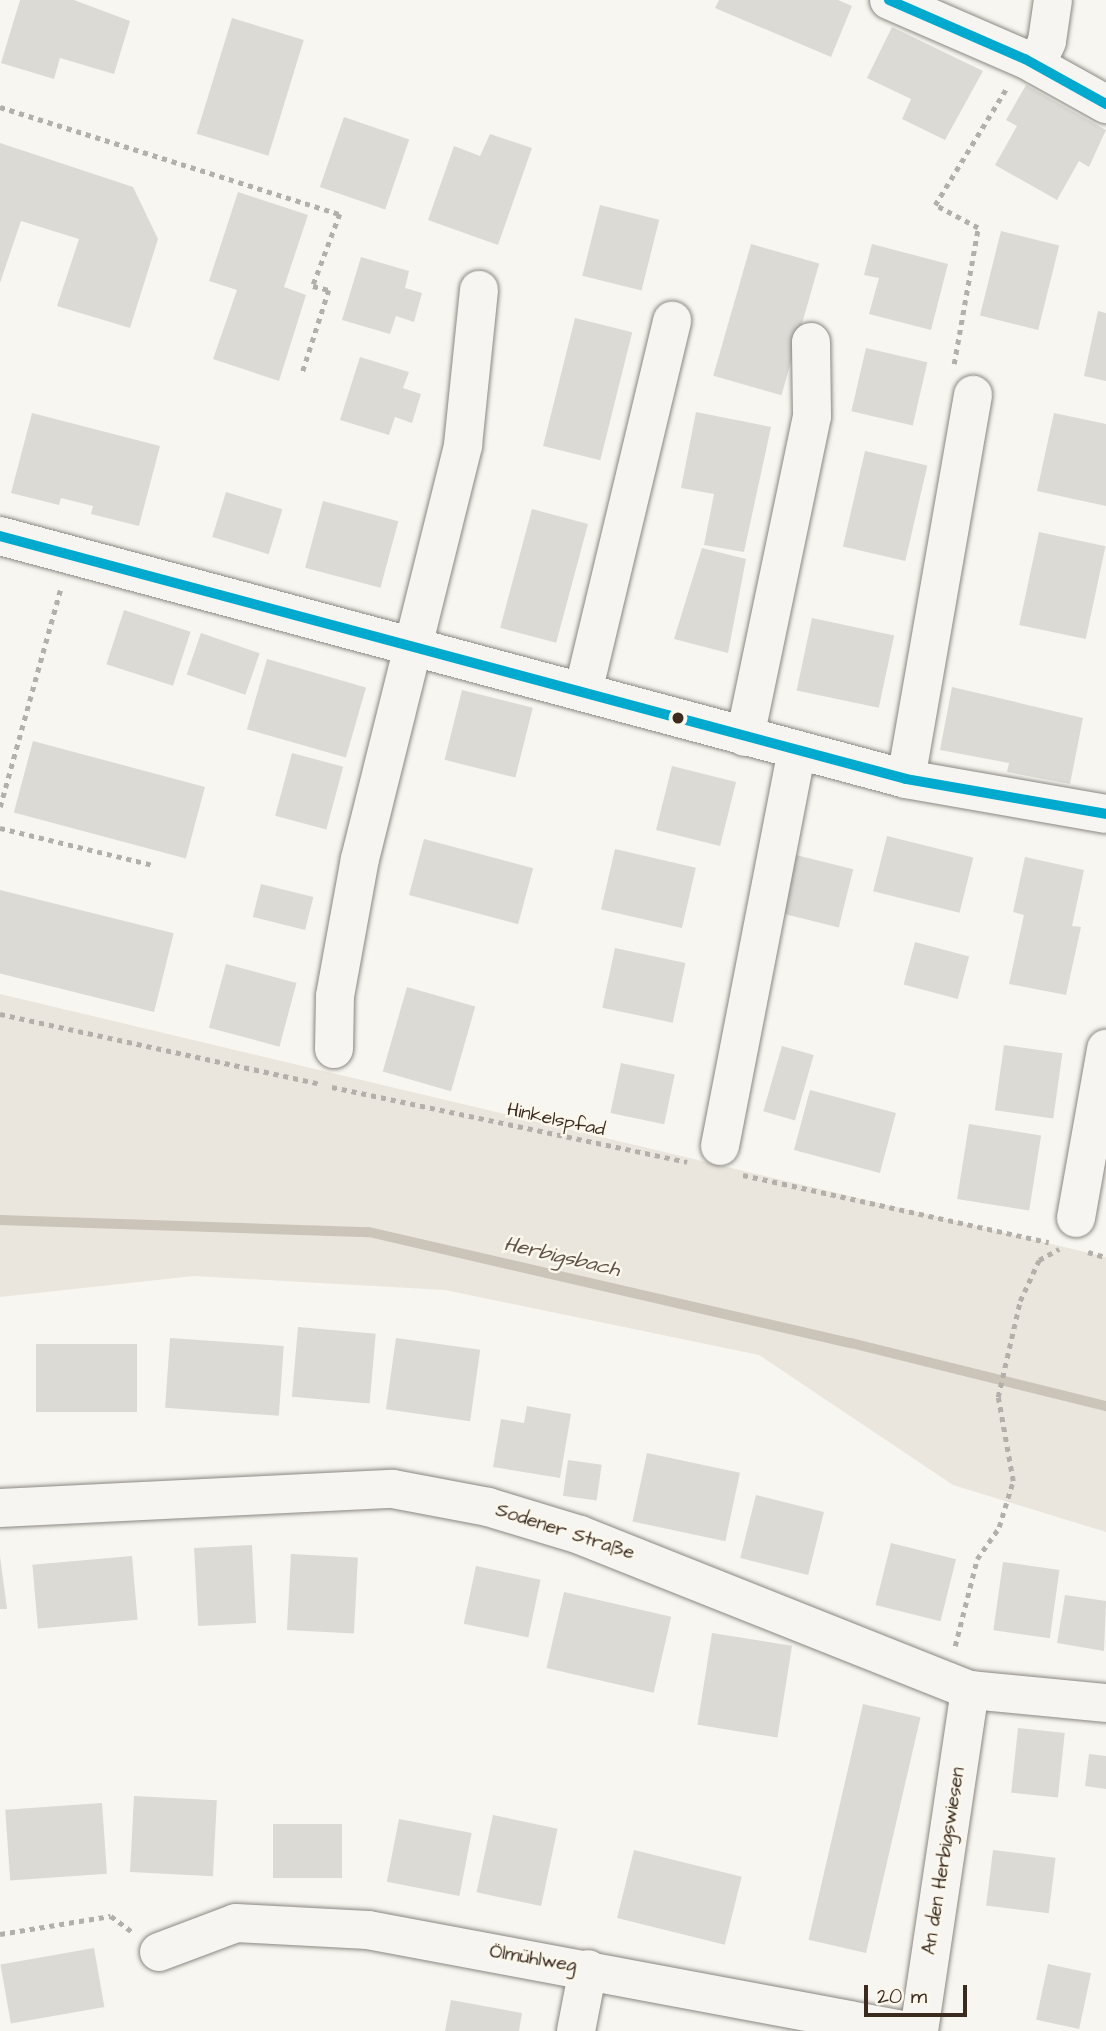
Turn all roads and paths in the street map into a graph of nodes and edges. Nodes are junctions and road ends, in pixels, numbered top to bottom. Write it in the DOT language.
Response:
graph roads {
  1 [pos="889,0"];
  2 [pos="1053,0"];
  3 [pos="1030,62"];
  4 [pos="1106,104"];
  5 [pos="0,107"];
  6 [pos="479,290"];
  7 [pos="671,320"];
  8 [pos="811,342"];
  9 [pos="302,374"];
  10 [pos="974,395"];
  11 [pos="0,536"];
  12 [pos="70,556"];
  13 [pos="414,644"];
  14 [pos="583,692"];
  15 [pos="745,737"];
  16 [pos="797,751"];
  17 [pos="906,779"];
  18 [pos="0,807"];
  19 [pos="1106,814"];
  20 [pos="0,828"];
  21 [pos="153,865"];
  22 [pos="0,1014"];
  23 [pos="334,1049"];
  24 [pos="1106,1049"];
  25 [pos="718,1161"];
  26 [pos="1074,1238"];
  27 [pos="1106,1257"];
  28 [pos="0,1508"];
  29 [pos="956,1684"];
  30 [pos="1106,1703"];
  31 [pos="111,1916"];
  32 [pos="0,1934"];
  33 [pos="159,1952"];
  34 [pos="588,1969"];
  35 [pos="576,2031"];
  36 [pos="908,2031"];
  37 [pos="919,2031"];
  1 -- 3 [label="street"];
  2 -- 3 [label="street"];
  3 -- 4 [label="street"];
  3 -- 10 [label="path"];
  5 -- 9 [label="path"];
  6 -- 13 [label="street"];
  7 -- 14 [label="street"];
  8 -- 15 [label="street"];
  10 -- 17 [label="street"];
  11 -- 12 [label="street"];
  12 -- 13 [label="street"];
  12 -- 18 [label="path"];
  13 -- 14 [label="street"];
  13 -- 23 [label="street"];
  14 -- 15 [label="street"];
  15 -- 16 [label="street"];
  16 -- 17 [label="street"];
  16 -- 25 [label="street"];
  17 -- 19 [label="street"];
  20 -- 21 [label="path"];
  22 -- 25 [label="path, Hinkelspfad"];
  24 -- 26 [label="street"];
  25 -- 26 [label="path, Hinkelspfad"];
  26 -- 27 [label="path, Hinkelspfad"];
  26 -- 29 [label="path"];
  28 -- 29 [label="street, Sodener Straße"];
  29 -- 30 [label="street, Sodener Straße"];
  29 -- 37 [label="street, An den Herbigswiesen"];
  31 -- 32 [label="path"];
  33 -- 34 [label="street, Ölmühlweg"];
  34 -- 35 [label="street"];
  34 -- 36 [label="street, Ölmühlweg"];
}
